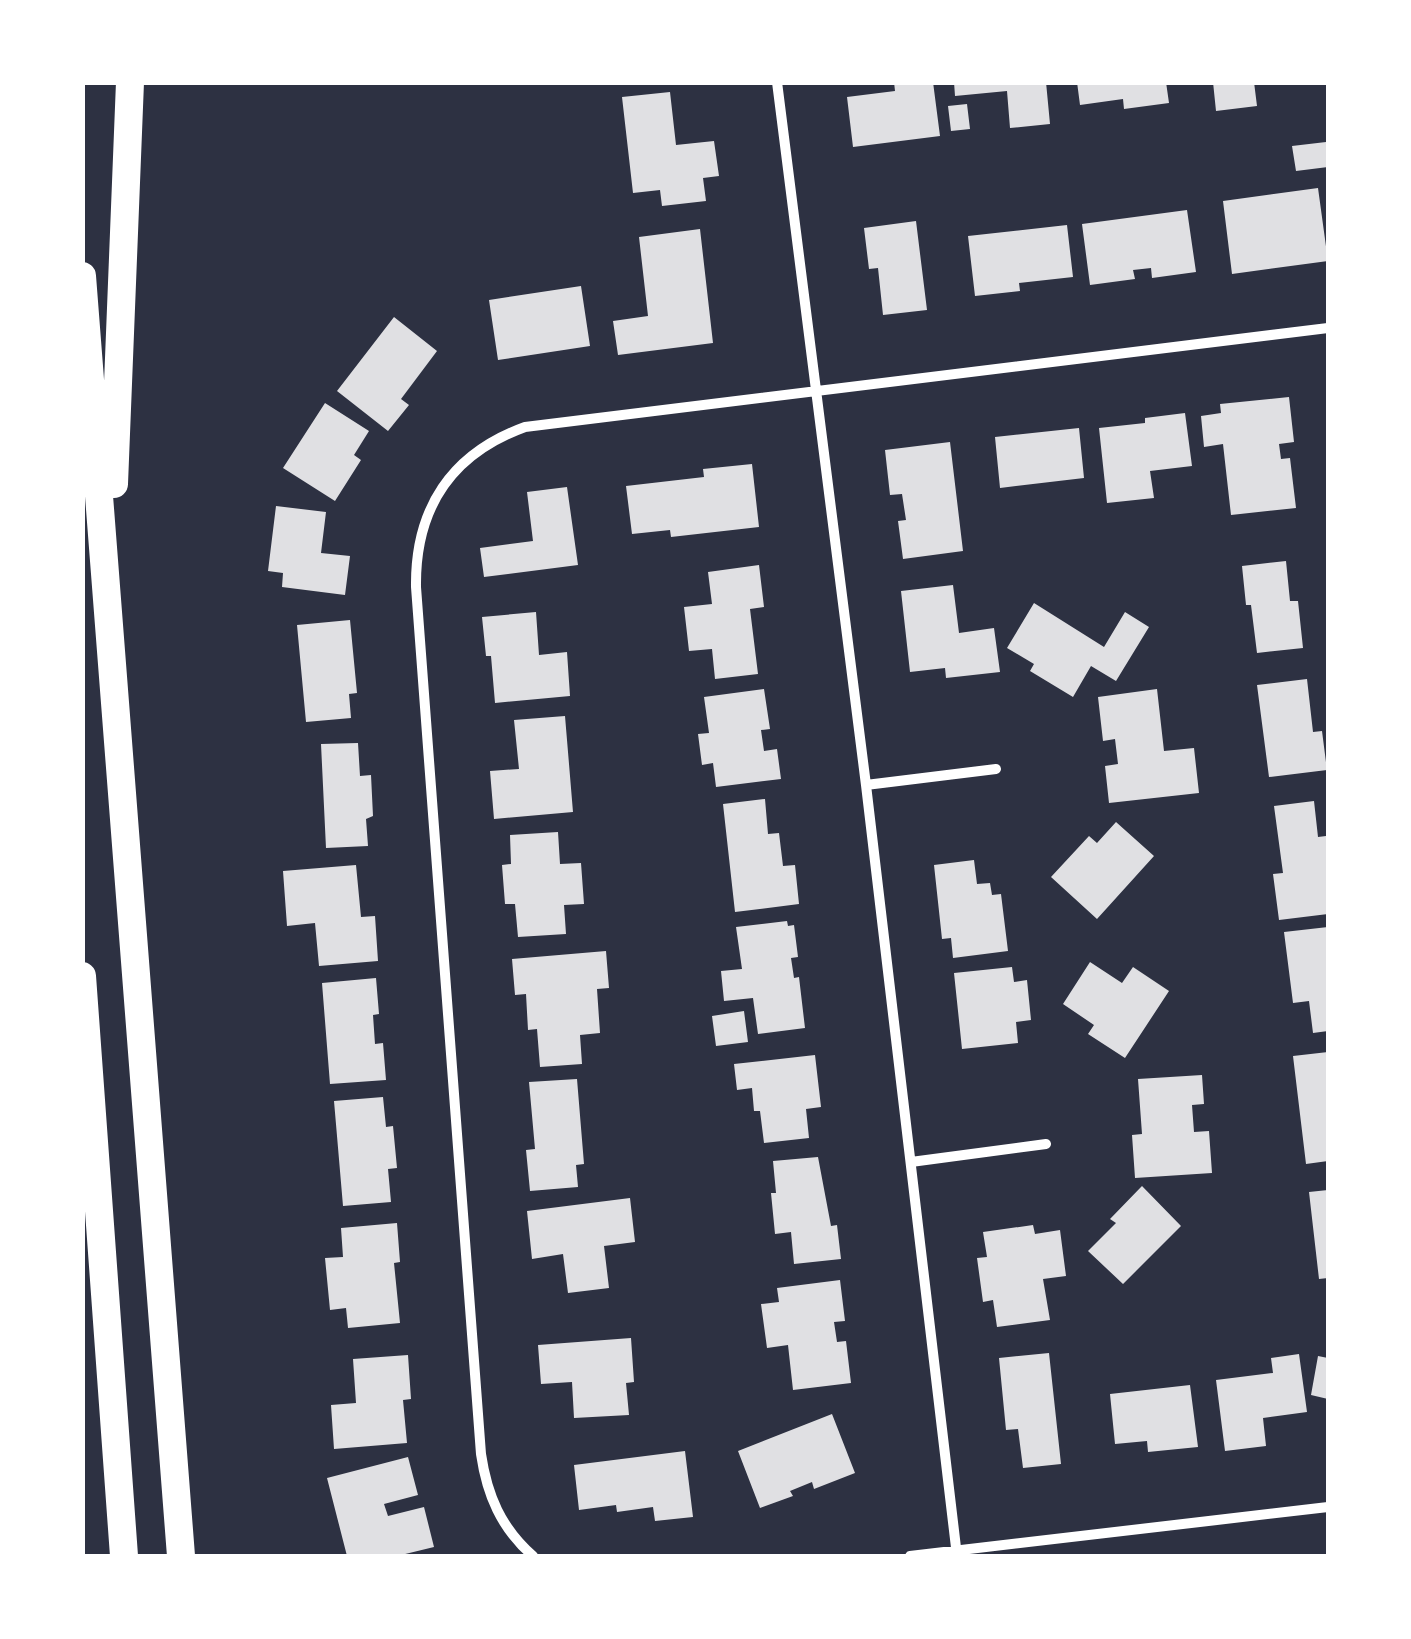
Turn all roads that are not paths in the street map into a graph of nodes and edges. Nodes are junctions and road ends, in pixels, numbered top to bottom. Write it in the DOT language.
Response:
graph roads {
  1 [pos="130,82"];
  2 [pos="777,82"];
  3 [pos="82,276"];
  4 [pos="1328,328"];
  5 [pos="817,392"];
  6 [pos="109,610"];
  7 [pos="996,769"];
  8 [pos="866,784"];
  9 [pos="82,976"];
  10 [pos="1046,1144"];
  11 [pos="911,1162"];
  12 [pos="1328,1507"];
  13 [pos="957,1554"];
  14 [pos="124,1556"];
  15 [pos="182,1556"];
  16 [pos="533,1556"];
  17 [pos="910,1556"];
  1 -- 6 [label="highway"];
  2 -- 5 [label="street"];
  3 -- 6 [label="highway"];
  4 -- 5 [label="street"];
  5 -- 8 [label="street"];
  5 -- 16 [label="street"];
  6 -- 15 [label="highway"];
  7 -- 8 [label="street"];
  8 -- 11 [label="street"];
  9 -- 14 [label="highway"];
  10 -- 11 [label="street"];
  11 -- 13 [label="street"];
  12 -- 13 [label="street"];
  13 -- 17 [label="street"];
}
